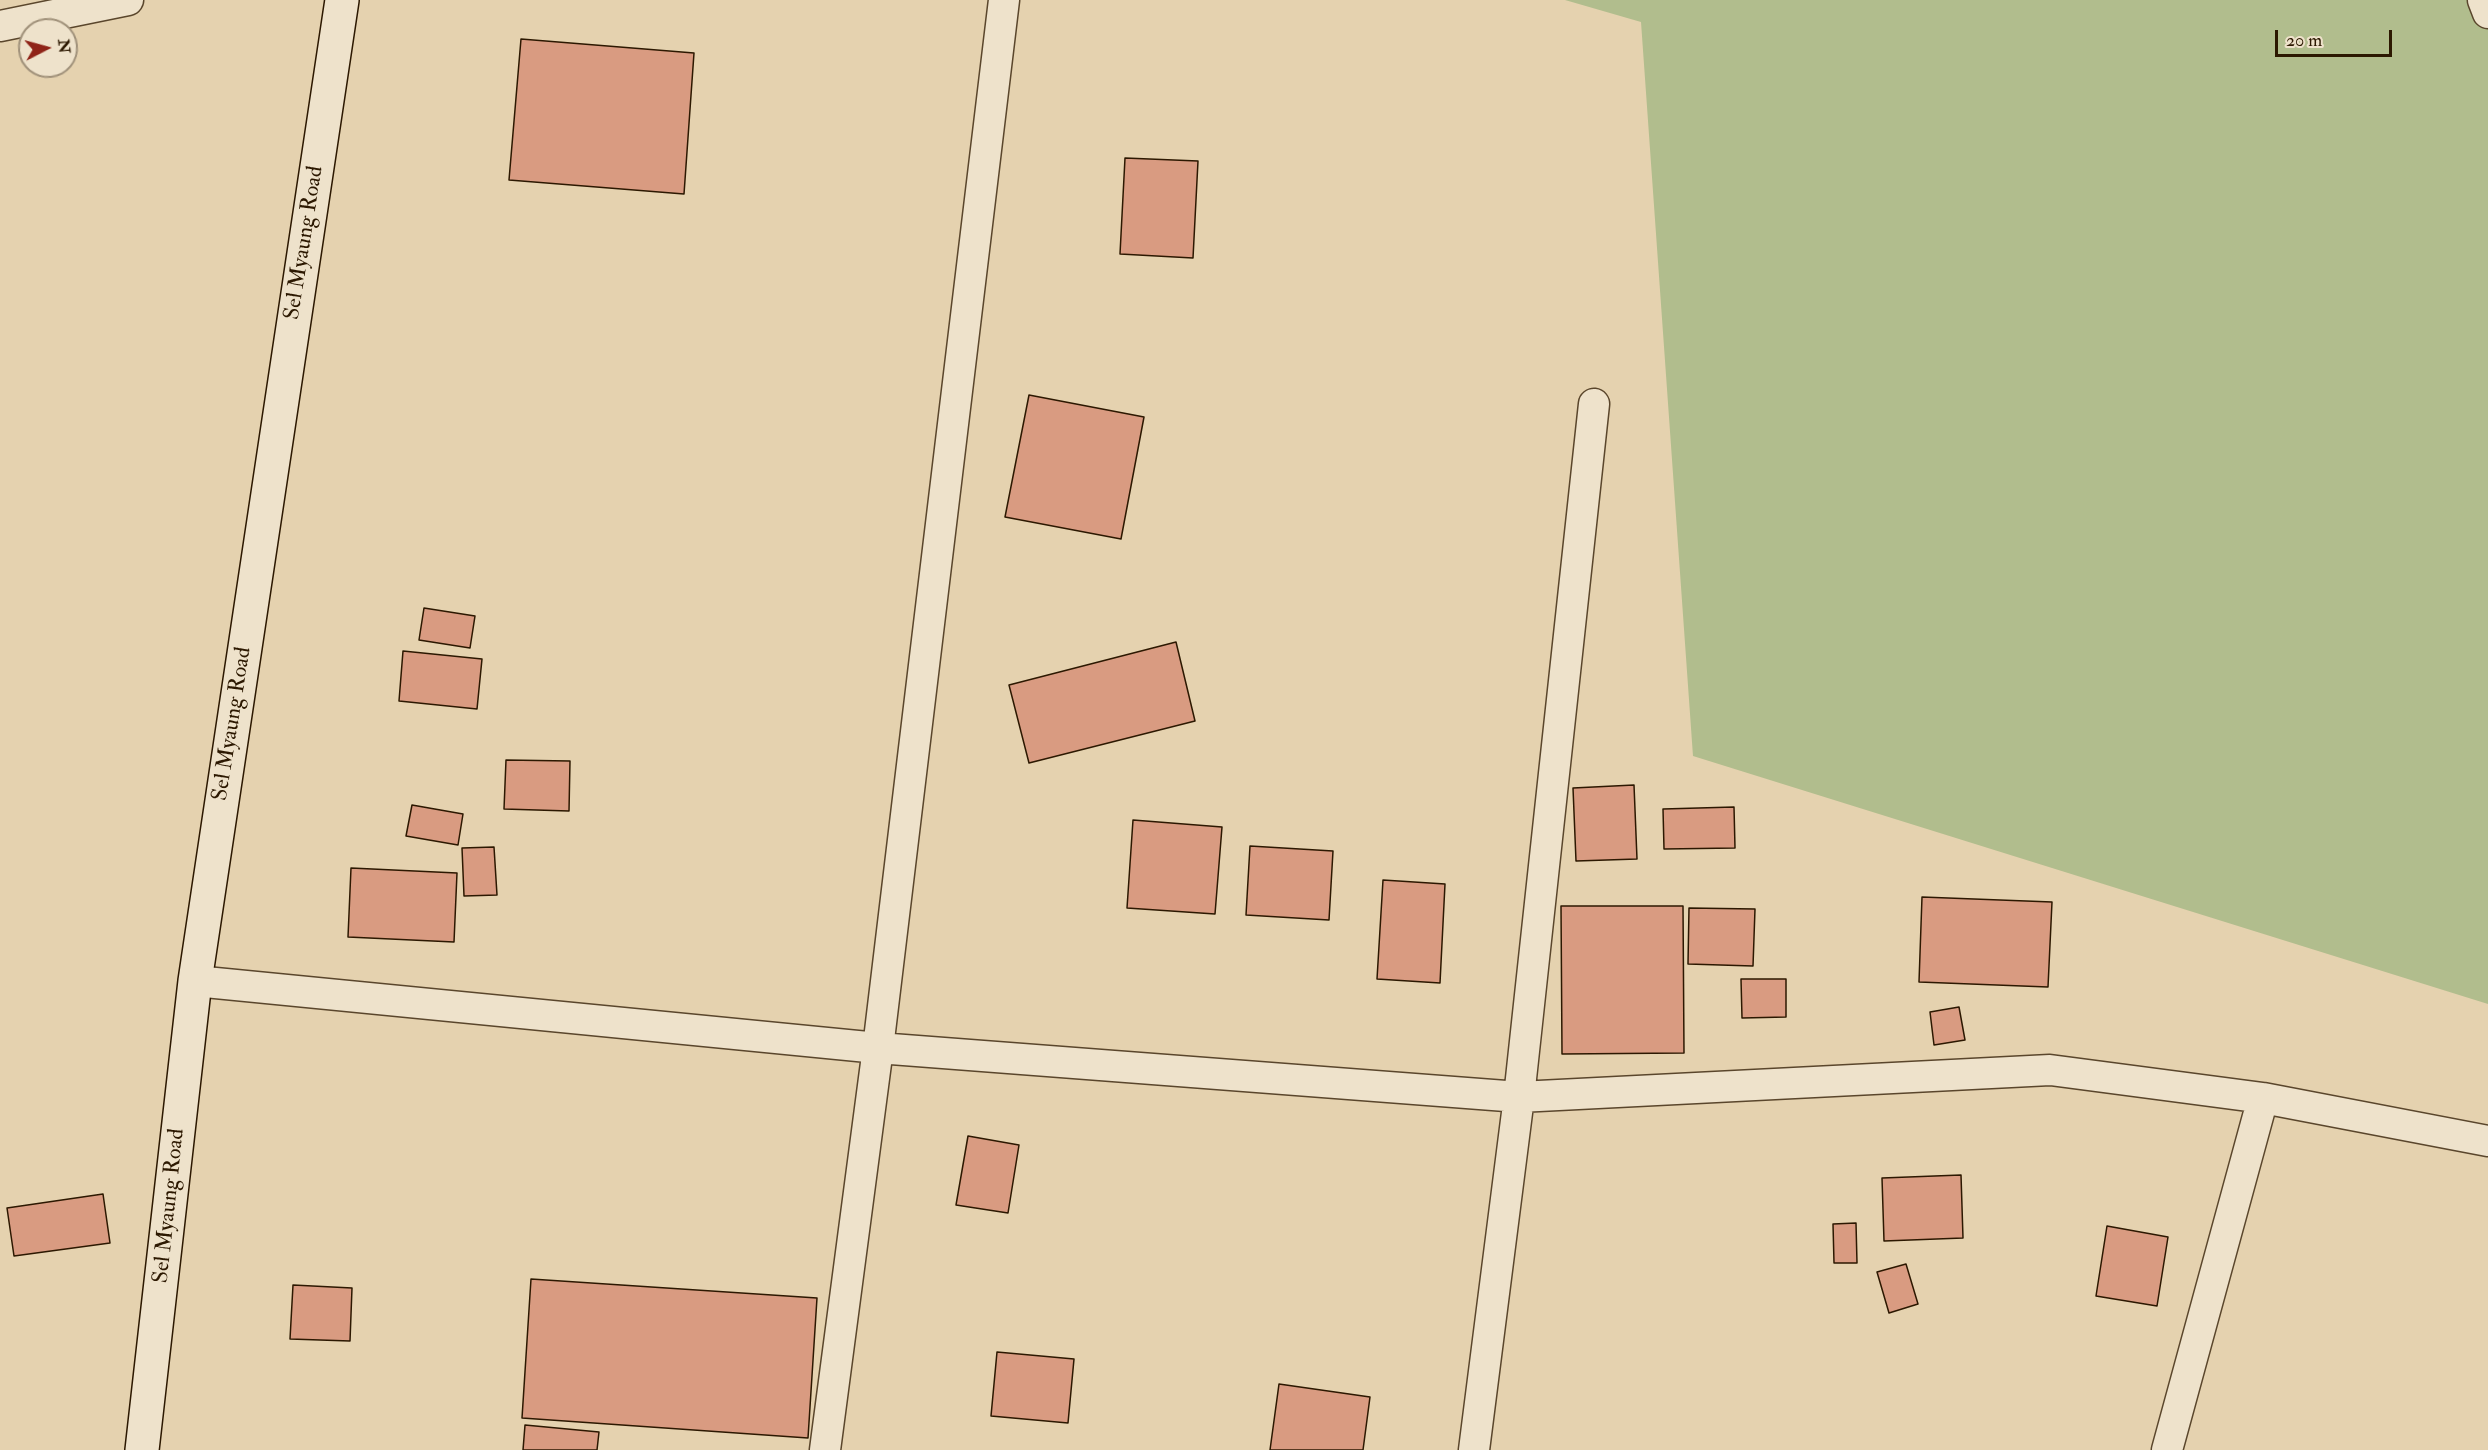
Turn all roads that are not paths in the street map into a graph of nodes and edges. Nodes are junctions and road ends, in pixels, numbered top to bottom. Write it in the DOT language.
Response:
graph roads {
  1 [pos="128,0"];
  2 [pos="342,0"];
  3 [pos="1005,0"];
  4 [pos="2483,0"];
  5 [pos="2488,12"];
  6 [pos="0,26"];
  7 [pos="1594,404"];
  8 [pos="195,981"];
  9 [pos="878,1048"];
  10 [pos="1519,1097"];
  11 [pos="2263,1098"];
  12 [pos="2488,1141"];
  13 [pos="142,1450"];
  14 [pos="825,1450"];
  15 [pos="1474,1450"];
  16 [pos="2167,1450"];
  1 -- 6 [label="street"];
  2 -- 8 [label="main road, Sel Myaung Road"];
  3 -- 9 [label="street"];
  4 -- 5 [label="street"];
  7 -- 10 [label="street"];
  8 -- 9 [label="street"];
  8 -- 13 [label="main road, Sel Myaung Road"];
  9 -- 10 [label="street"];
  9 -- 14 [label="street"];
  10 -- 11 [label="street"];
  10 -- 15 [label="street"];
  11 -- 12 [label="street"];
  11 -- 16 [label="street"];
}
